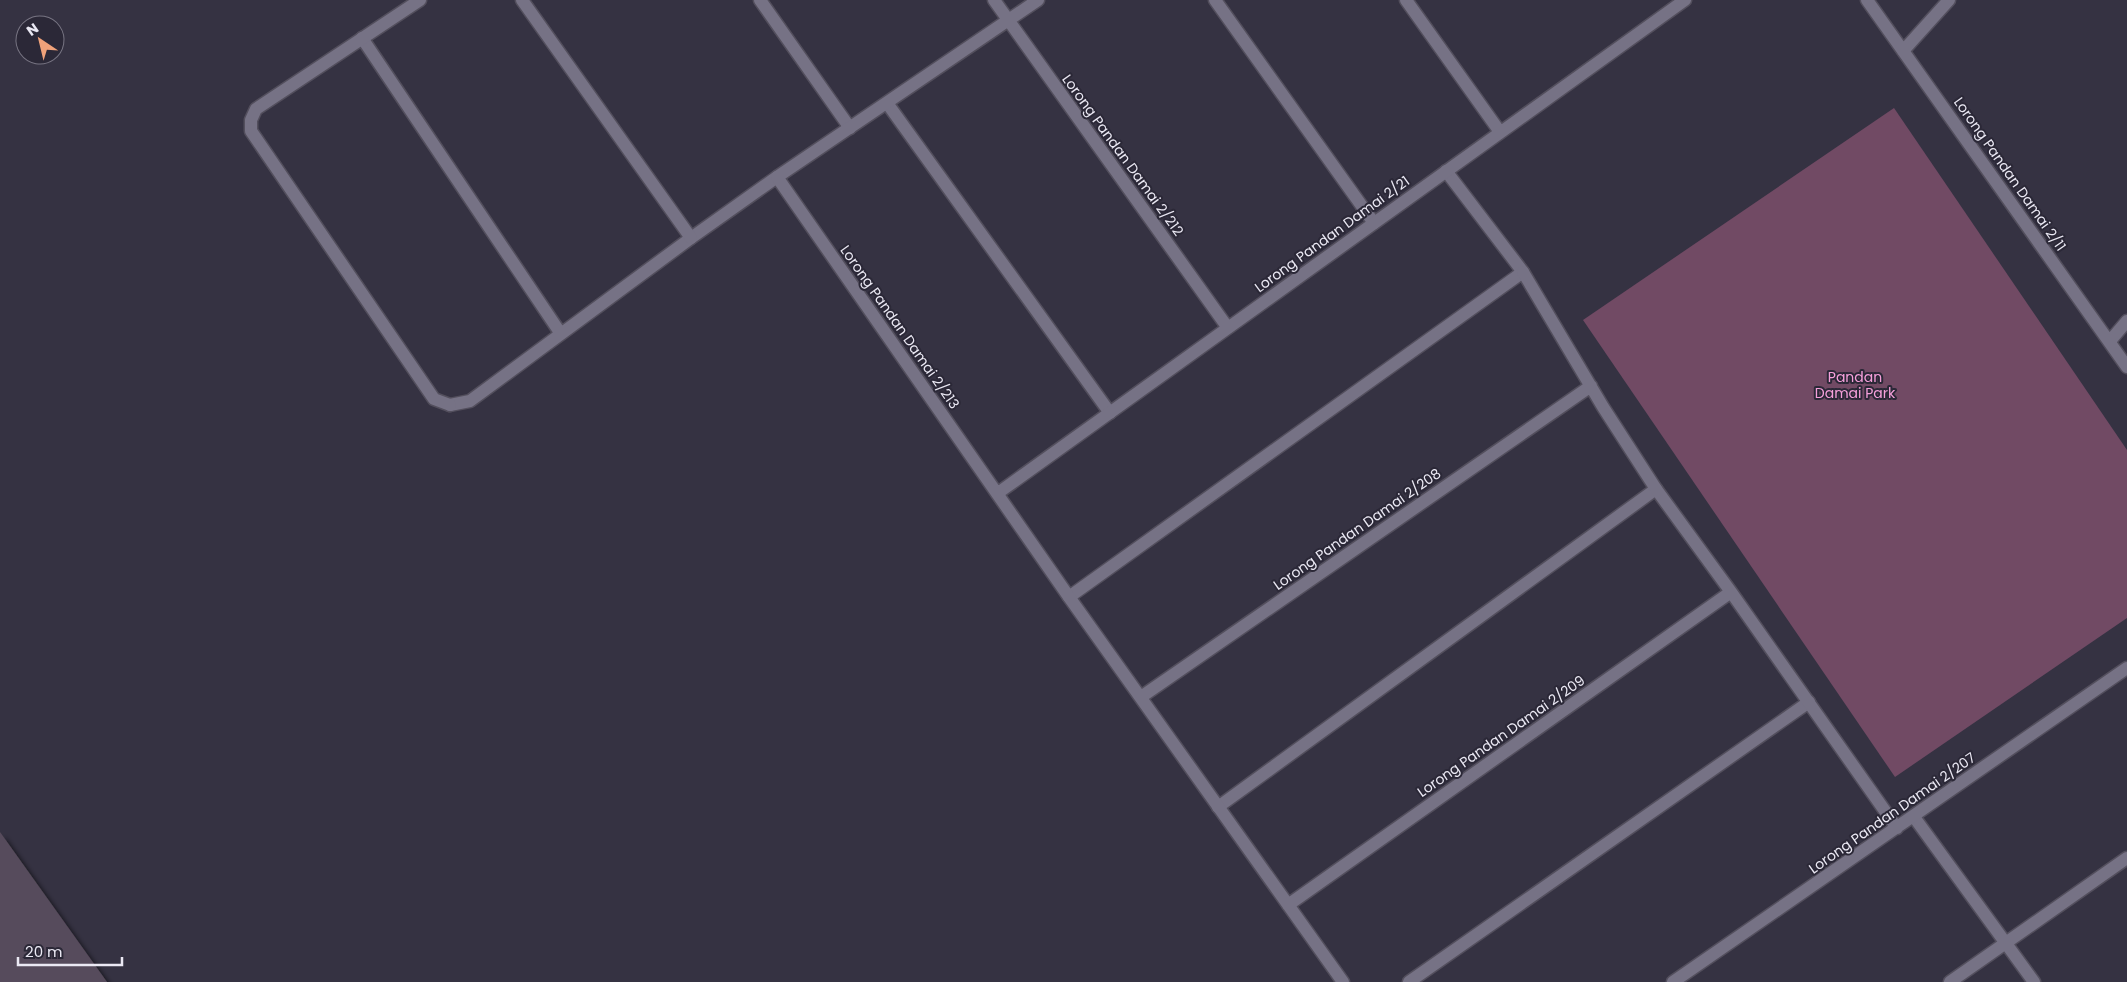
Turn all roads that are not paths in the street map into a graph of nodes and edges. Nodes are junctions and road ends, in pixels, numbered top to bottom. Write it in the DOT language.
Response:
graph roads {
  1 [pos="420,0"];
  2 [pos="522,0"];
  3 [pos="760,0"];
  4 [pos="994,0"];
  5 [pos="1038,0"];
  6 [pos="1215,0"];
  7 [pos="1406,0"];
  8 [pos="1684,0"];
  9 [pos="1867,0"];
  10 [pos="1949,0"];
  11 [pos="1009,20"];
  12 [pos="362,38"];
  13 [pos="1904,51"];
  14 [pos="886,103"];
  15 [pos="850,128"];
  16 [pos="1500,132"];
  17 [pos="1446,171"];
  18 [pos="777,177"];
  19 [pos="1374,223"];
  20 [pos="691,238"];
  21 [pos="1523,272"];
  22 [pos="2127,321"];
  23 [pos="1228,328"];
  24 [pos="561,334"];
  25 [pos="2110,341"];
  26 [pos="2127,367"];
  27 [pos="1591,386"];
  28 [pos="1110,413"];
  29 [pos="1656,489"];
  30 [pos="998,493"];
  31 [pos="1731,592"];
  32 [pos="1069,597"];
  33 [pos="2127,668"];
  34 [pos="1141,697"];
  35 [pos="1809,702"];
  36 [pos="1218,807"];
  37 [pos="1914,816"];
  38 [pos="1897,828"];
  39 [pos="2127,858"];
  40 [pos="1288,905"];
  41 [pos="2005,944"];
  42 [pos="1343,982"];
  43 [pos="1409,982"];
  44 [pos="1673,982"];
  45 [pos="1950,982"];
  46 [pos="2034,982"];
  1 -- 12 [label="street"];
  2 -- 20 [label="street"];
  3 -- 15 [label="street"];
  4 -- 11 [label="street, Lorong Pandan Damai 2/212"];
  5 -- 11 [label="street"];
  6 -- 19 [label="street"];
  7 -- 16 [label="street"];
  8 -- 16 [label="street, Lorong Pandan Damai 2/21"];
  9 -- 13 [label="street, Lorong Pandan Damai 2/11"];
  10 -- 13 [label="street"];
  11 -- 14 [label="street"];
  11 -- 23 [label="street, Lorong Pandan Damai 2/212"];
  12 -- 24 [label="street"];
  12 -- 24 [label="street"];
  13 -- 25 [label="street, Lorong Pandan Damai 2/11"];
  14 -- 15 [label="street"];
  14 -- 28 [label="street"];
  15 -- 18 [label="street"];
  16 -- 17 [label="street, Lorong Pandan Damai 2/21"];
  17 -- 19 [label="street, Lorong Pandan Damai 2/21"];
  17 -- 21 [label="street"];
  18 -- 20 [label="street"];
  18 -- 30 [label="street, Lorong Pandan Damai 2/213"];
  19 -- 23 [label="street, Lorong Pandan Damai 2/21"];
  20 -- 24 [label="street"];
  21 -- 27 [label="street"];
  21 -- 32 [label="street"];
  22 -- 25 [label="street"];
  23 -- 28 [label="street, Lorong Pandan Damai 2/21"];
  25 -- 26 [label="street, Lorong Pandan Damai 2/11"];
  27 -- 29 [label="street"];
  27 -- 34 [label="street, Lorong Pandan Damai 2/208"];
  28 -- 30 [label="street, Lorong Pandan Damai 2/21"];
  29 -- 31 [label="street"];
  29 -- 36 [label="street"];
  30 -- 32 [label="street, Lorong Pandan Damai 2/213"];
  31 -- 35 [label="street"];
  31 -- 40 [label="street, Lorong Pandan Damai 2/209"];
  32 -- 34 [label="street, Lorong Pandan Damai 2/213"];
  33 -- 37 [label="street, Lorong Pandan Damai 2/207"];
  34 -- 36 [label="street, Lorong Pandan Damai 2/213"];
  35 -- 38 [label="street"];
  35 -- 43 [label="street"];
  36 -- 40 [label="street, Lorong Pandan Damai 2/213"];
  37 -- 38 [label="street, Lorong Pandan Damai 2/207"];
  37 -- 41 [label="street"];
  38 -- 44 [label="street, Lorong Pandan Damai 2/207"];
  39 -- 41 [label="street"];
  40 -- 42 [label="street, Lorong Pandan Damai 2/213"];
  41 -- 45 [label="street"];
  41 -- 46 [label="street"];
}
